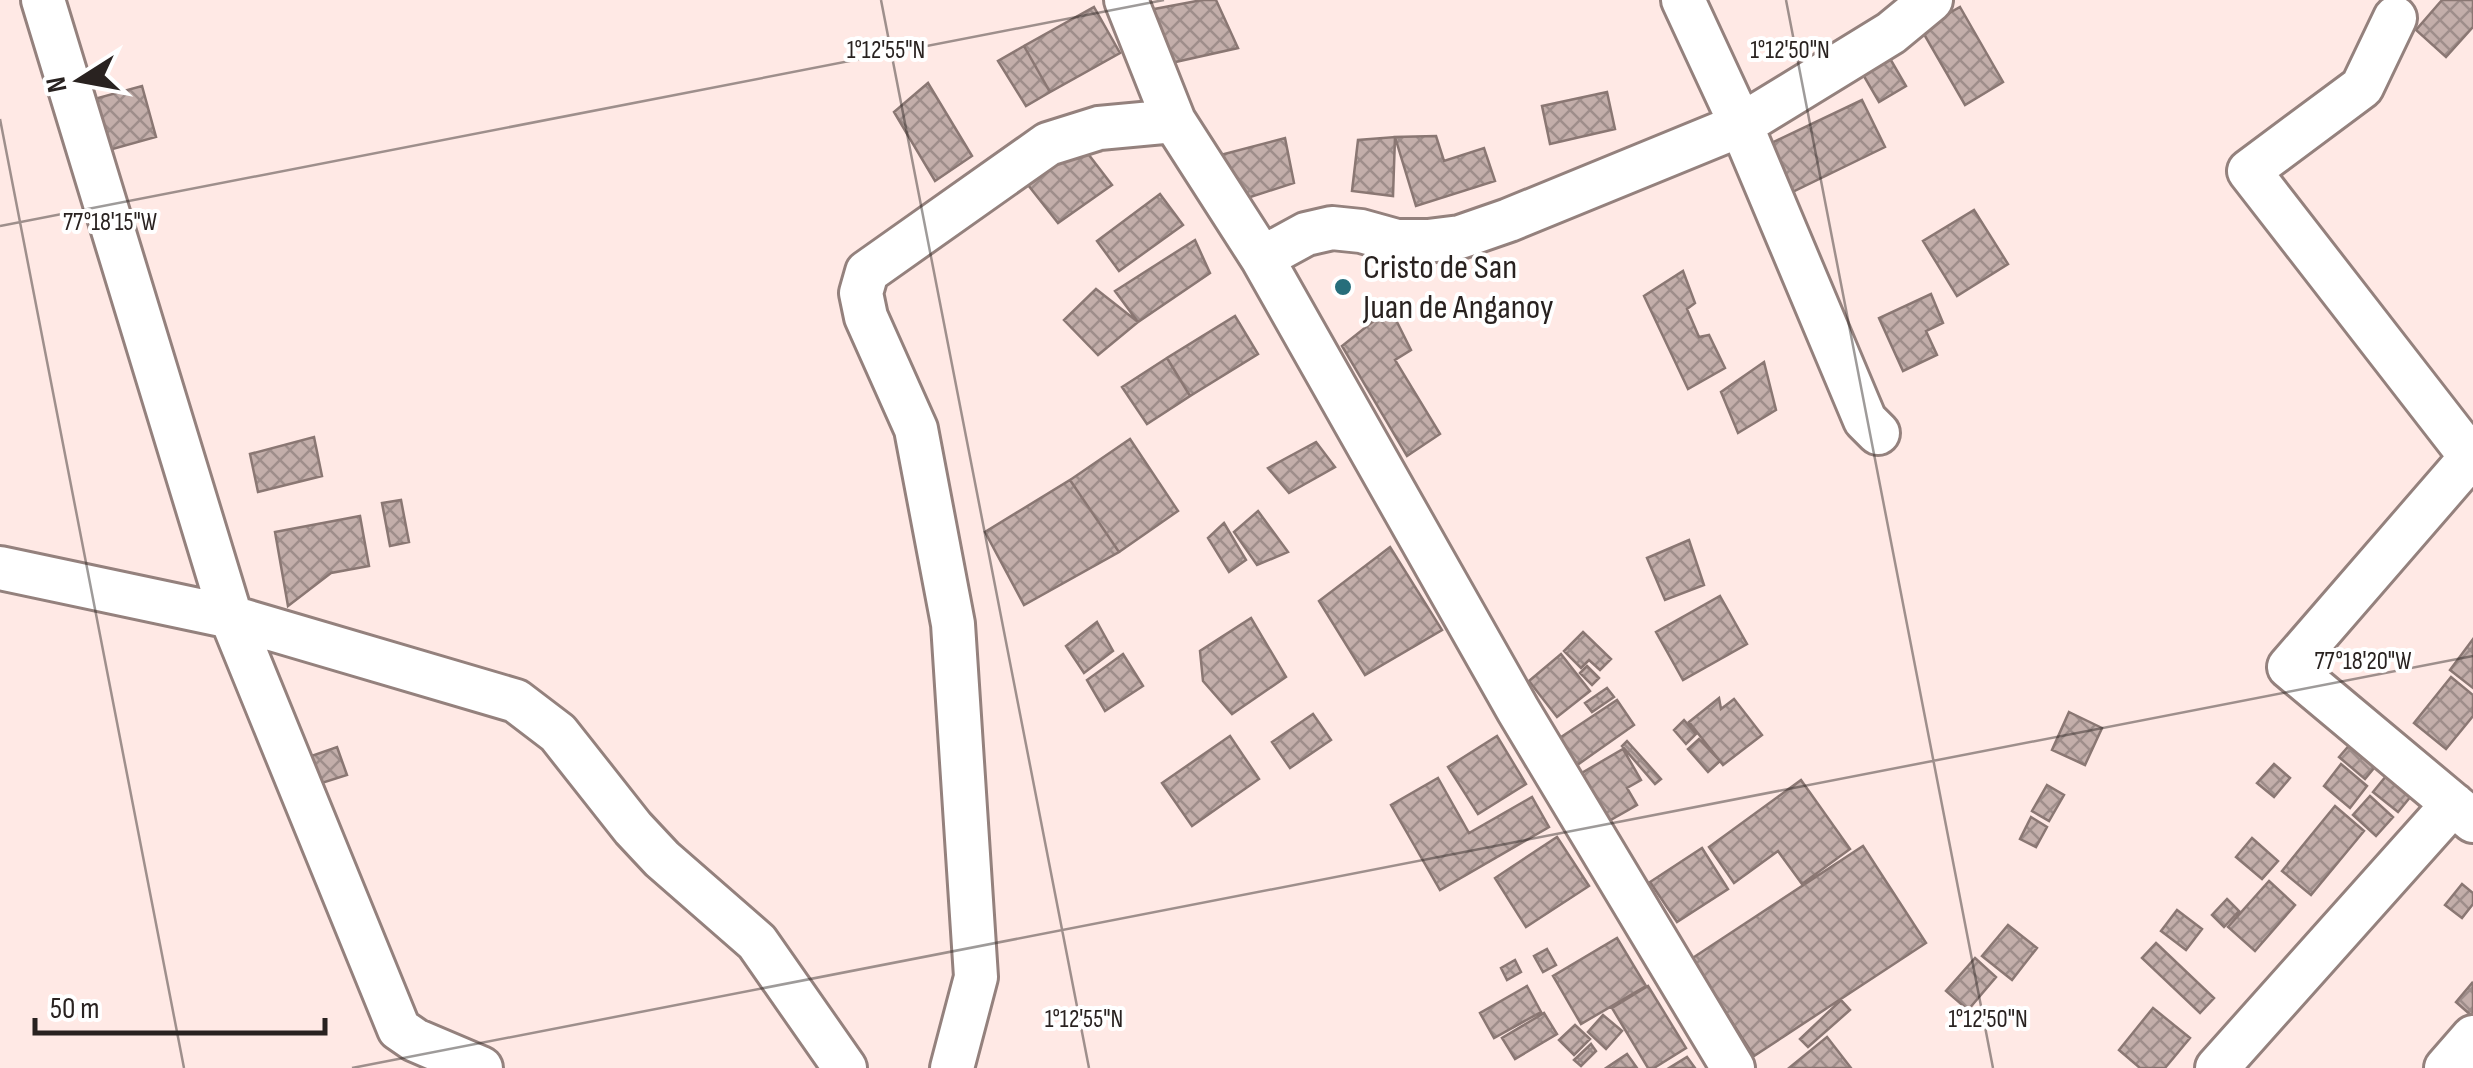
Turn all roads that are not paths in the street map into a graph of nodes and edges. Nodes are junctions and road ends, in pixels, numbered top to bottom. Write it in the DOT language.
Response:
graph roads {
  1 [pos="43,0"];
  2 [pos="1126,0"];
  3 [pos="1683,0"];
  4 [pos="1931,0"];
  5 [pos="2397,6"];
  6 [pos="1174,121"];
  7 [pos="1741,124"];
  8 [pos="1262,258"];
  9 [pos="1878,433"];
  10 [pos="0,568"];
  11 [pos="231,618"];
  12 [pos="2463,813"];
  13 [pos="2473,1038"];
  14 [pos="481,1068"];
  15 [pos="845,1068"];
  16 [pos="952,1068"];
  17 [pos="1732,1068"];
  18 [pos="2218,1068"];
  19 [pos="2446,1068"];
  1 -- 11 [label="street"];
  2 -- 6 [label="street"];
  3 -- 7 [label="street"];
  4 -- 7 [label="street"];
  5 -- 12 [label="street"];
  6 -- 8 [label="street"];
  6 -- 16 [label="street"];
  7 -- 8 [label="street"];
  7 -- 9 [label="street"];
  8 -- 17 [label="street"];
  10 -- 11 [label="street"];
  11 -- 14 [label="street"];
  11 -- 15 [label="street"];
  12 -- 18 [label="street"];
  13 -- 19 [label="street"];
}
